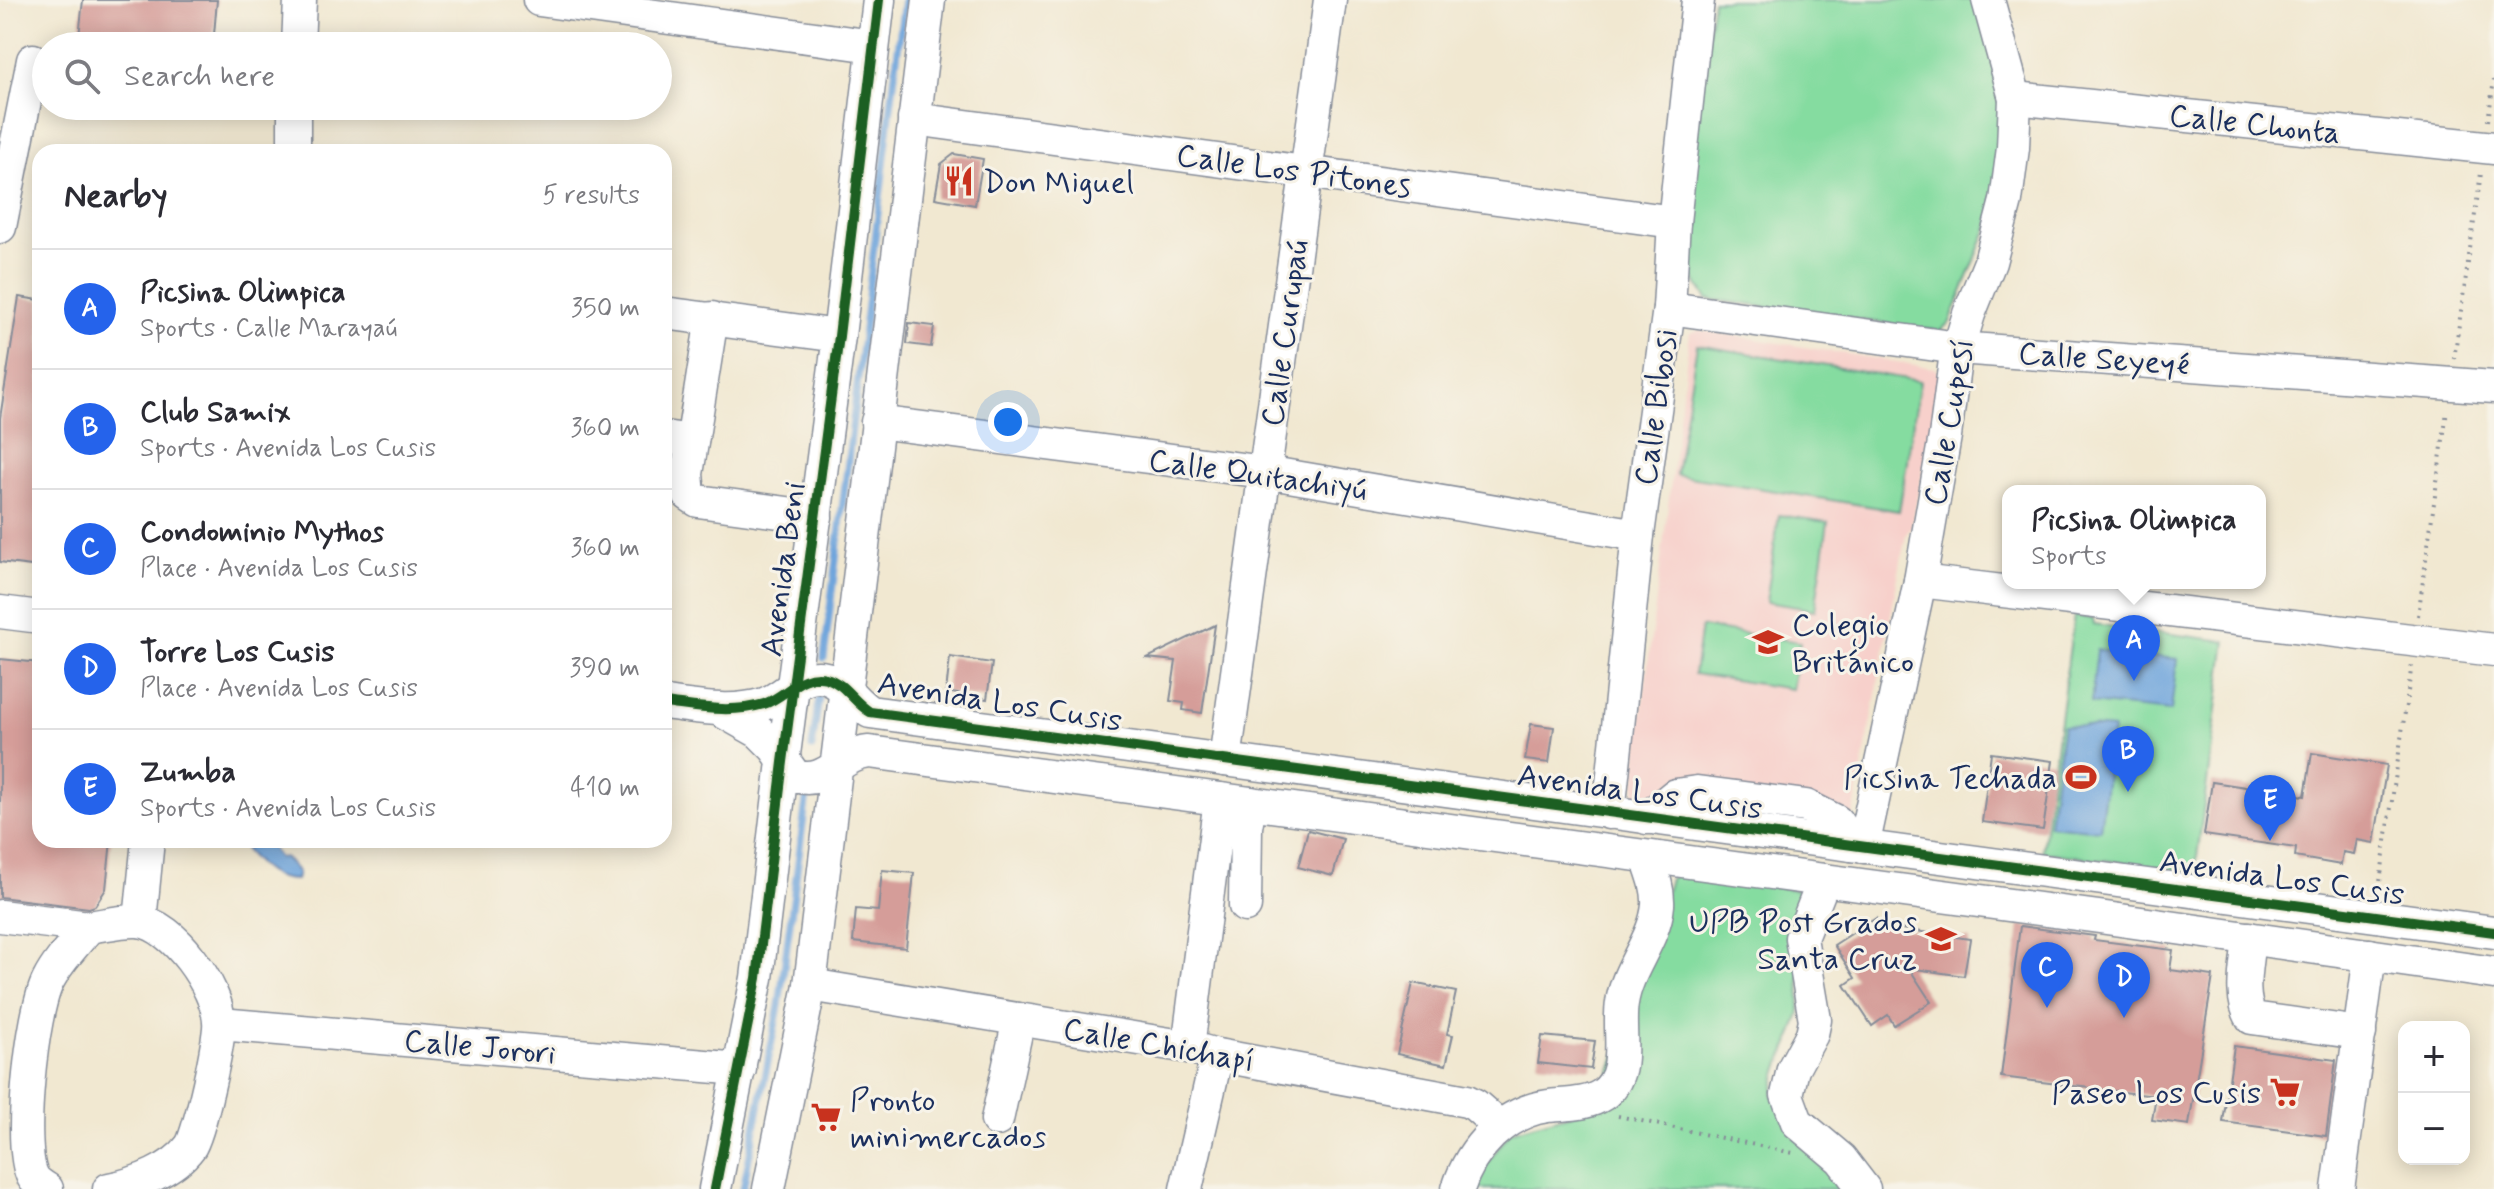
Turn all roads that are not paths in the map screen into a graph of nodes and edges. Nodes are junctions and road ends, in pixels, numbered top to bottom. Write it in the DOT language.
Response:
graph roads {
  1 [pos="300,0"];
  2 [pos="539,0"];
  3 [pos="879,0"];
  4 [pos="929,0"];
  5 [pos="1330,0"];
  6 [pos="1698,0"];
  7 [pos="1988,0"];
  8 [pos="299,32"];
  9 [pos="873,46"];
  10 [pos="32,64"];
  11 [pos="2015,98"];
  12 [pos="914,119"];
  13 [pos="294,120"];
  14 [pos="294,144"];
  15 [pos="2489,147"];
  16 [pos="1306,172"];
  17 [pos="4,188"];
  18 [pos="1674,222"];
  19 [pos="0,227"];
  20 [pos="1669,308"];
  21 [pos="672,314"];
  22 [pos="712,318"];
  23 [pos="839,336"];
  24 [pos="1958,348"];
  25 [pos="2494,387"];
  26 [pos="877,422"];
  27 [pos="678,439"];
  28 [pos="1265,472"];
  29 [pos="816,517"];
  30 [pos="1638,535"];
  31 [pos="1920,581"];
  32 [pos="0,612"];
  33 [pos="32,616"];
  34 [pos="2494,650"];
  35 [pos="793,685"];
  36 [pos="844,688"];
  37 [pos="672,704"];
  38 [pos="722,711"];
  39 [pos="895,715"];
  40 [pos="891,755"];
  41 [pos="1225,760"];
  42 [pos="783,762"];
  43 [pos="834,770"];
  44 [pos="1305,771"];
  45 [pos="1235,801"];
  46 [pos="1299,810"];
  47 [pos="1609,813"];
  48 [pos="1858,846"];
  49 [pos="147,848"];
  50 [pos="1647,857"];
  51 [pos="1824,880"];
  52 [pos="2104,880"];
  53 [pos="1245,906"];
  54 [pos="0,916"];
  55 [pos="2099,917"];
  56 [pos="140,921"];
  57 [pos="89,927"];
  58 [pos="2494,932"];
  59 [pos="2249,938"];
  60 [pos="2370,955"];
  61 [pos="2494,973"];
  62 [pos="810,985"];
  63 [pos="1019,1019"];
  64 [pos="220,1024"];
  65 [pos="2360,1033"];
  66 [pos="1202,1051"];
  67 [pos="740,1069"];
  68 [pos="997,1120"];
  69 [pos="1499,1126"];
  70 [pos="32,1185"];
  71 [pos="109,1189"];
  72 [pos="715,1189"];
  73 [pos="769,1189"];
  74 [pos="1186,1189"];
  75 [pos="1458,1189"];
  76 [pos="1864,1189"];
  77 [pos="2338,1189"];
  1 -- 8 [label="street"];
  2 -- 9 [label="street"];
  3 -- 9 [label="street, Avenida Beni"];
  4 -- 12 [label="street"];
  5 -- 16 [label="street, Calle Curupaú"];
  6 -- 18 [label="street, Calle Bibosi"];
  7 -- 11 [label="street, Calle Cupesí"];
  9 -- 23 [label="street, Avenida Beni"];
  10 -- 17 [label="street"];
  11 -- 15 [label="street, Calle Chonta"];
  11 -- 24 [label="street, Calle Cupesí"];
  12 -- 16 [label="street, Calle Los Pitones"];
  12 -- 26 [label="street"];
  13 -- 14 [label="street"];
  16 -- 18 [label="street, Calle Los Pitones"];
  16 -- 28 [label="street, Calle Curupaú"];
  17 -- 19 [label="street"];
  18 -- 20 [label="street, Calle Bibosi"];
  20 -- 24 [label="street, Calle Seyeyé"];
  20 -- 30 [label="street, Calle Bibosi"];
  21 -- 22 [label="street"];
  22 -- 23 [label="street"];
  22 -- 27 [label="street"];
  23 -- 29 [label="street, Avenida Beni"];
  24 -- 25 [label="street, Calle Seyeyé"];
  24 -- 31 [label="street, Calle Cupesí"];
  26 -- 28 [label="street, Calle Quitachiyú"];
  26 -- 36 [label="street"];
  27 -- 29 [label="street"];
  28 -- 30 [label="street, Calle Quitachiyú"];
  28 -- 41 [label="street, Calle Curupaú"];
  29 -- 35 [label="street, Avenida Beni"];
  30 -- 47 [label="street, Calle Bibosi"];
  31 -- 34 [label="street"];
  31 -- 48 [label="street, Calle Cupesí"];
  32 -- 33 [label="street"];
  35 -- 36 [label="street, Avenida Los Cusis"];
  35 -- 38 [label="street"];
  35 -- 42 [label="street, Avenida Beni"];
  36 -- 39 [label="street, Avenida Los Cusis"];
  36 -- 43 [label="street"];
  37 -- 38 [label="street"];
  38 -- 42 [label="street"];
  39 -- 40 [label="street"];
  39 -- 41 [label="street, Avenida Los Cusis"];
  40 -- 43 [label="street, Avenida Los Cusis"];
  40 -- 45 [label="street, Avenida Los Cusis"];
  41 -- 44 [label="street, Avenida Los Cusis"];
  42 -- 43 [label="street, Avenida Los Cusis"];
  42 -- 67 [label="street, Avenida Beni"];
  43 -- 62 [label="street"];
  44 -- 46 [label="street"];
  44 -- 47 [label="street, Avenida Los Cusis"];
  45 -- 46 [label="street, Avenida Los Cusis"];
  45 -- 53 [label="street"];
  45 -- 66 [label="street"];
  46 -- 50 [label="street, Avenida Los Cusis"];
  47 -- 48 [label="street, Avenida Los Cusis"];
  48 -- 52 [label="street, Avenida Los Cusis"];
  49 -- 56 [label="street"];
  50 -- 51 [label="street, Avenida Los Cusis"];
  50 -- 69 [label="street"];
  51 -- 55 [label="street, Avenida Los Cusis"];
  51 -- 76 [label="street"];
  52 -- 55 [label="street"];
  52 -- 58 [label="street, Avenida Los Cusis"];
  54 -- 57 [label="street"];
  55 -- 59 [label="street, Avenida Los Cusis"];
  56 -- 57 [label="street"];
  56 -- 64 [label="street"];
  57 -- 70 [label="street"];
  59 -- 60 [label="street, Avenida Los Cusis"];
  59 -- 65 [label="street"];
  60 -- 61 [label="street, Avenida Los Cusis"];
  60 -- 65 [label="street"];
  62 -- 63 [label="street, Calle Chichapí"];
  62 -- 73 [label="street"];
  63 -- 66 [label="street, Calle Chichapí"];
  63 -- 68 [label="street"];
  64 -- 67 [label="street, Calle Jorori"];
  64 -- 71 [label="street"];
  65 -- 77 [label="street"];
  66 -- 69 [label="street, Calle Chichapí"];
  66 -- 74 [label="street"];
  67 -- 72 [label="street, Avenida Beni"];
  69 -- 75 [label="street"];
}
